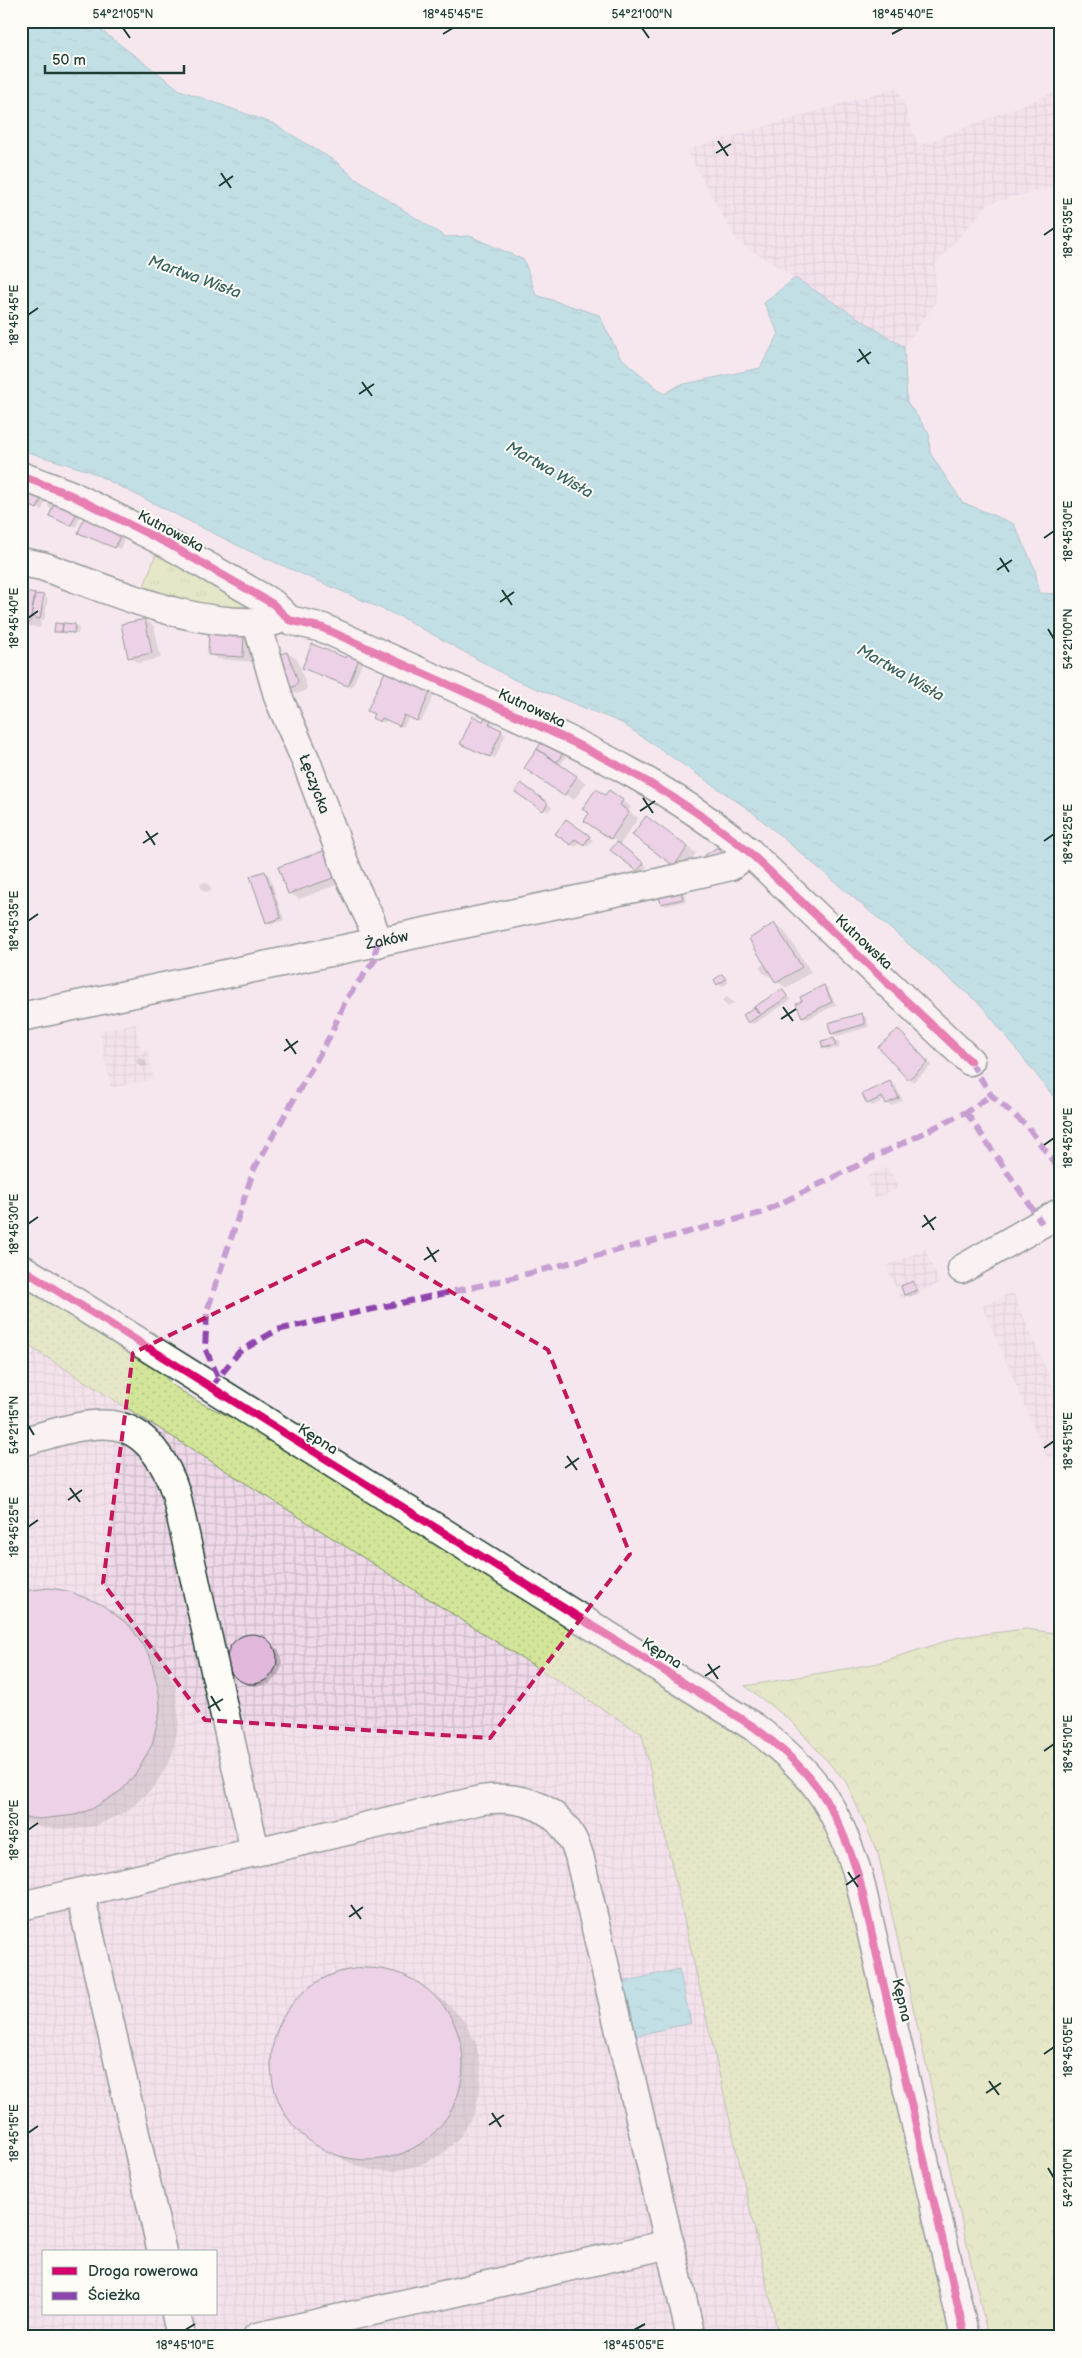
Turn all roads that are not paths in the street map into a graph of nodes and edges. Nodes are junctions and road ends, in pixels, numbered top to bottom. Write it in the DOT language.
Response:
graph roads {
  1 [pos="21,476"];
  2 [pos="21,562"];
  3 [pos="289,620"];
  4 [pos="257,623"];
  5 [pos="749,852"];
  6 [pos="378,942"];
  7 [pos="21,1017"];
  8 [pos="970,1061"];
  9 [pos="1061,1212"];
  10 [pos="21,1268"];
  11 [pos="962,1269"];
  12 [pos="21,1442"];
  13 [pos="255,1851"];
  14 [pos="80,1893"];
  15 [pos="21,1906"];
  16 [pos="670,2244"];
  17 [pos="162,2250"];
  18 [pos="177,2316"];
  19 [pos="182,2337"];
  20 [pos="257,2337"];
  21 [pos="691,2337"];
  22 [pos="965,2337"];
  1 -- 3 [label="street, Kutnowska"];
  2 -- 4 [label="street"];
  3 -- 4 [label="street"];
  3 -- 5 [label="street, Kutnowska"];
  4 -- 6 [label="street, Łęczycka"];
  5 -- 6 [label="street, Żaków"];
  5 -- 8 [label="street, Kutnowska"];
  6 -- 7 [label="street, Żaków"];
  9 -- 11 [label="street"];
  10 -- 22 [label="street, Kępna"];
  12 -- 13 [label="street"];
  13 -- 14 [label="street"];
  13 -- 16 [label="street"];
  14 -- 15 [label="street"];
  14 -- 17 [label="street"];
  16 -- 20 [label="street"];
  16 -- 21 [label="street"];
  18 -- 19 [label="street"];
}
